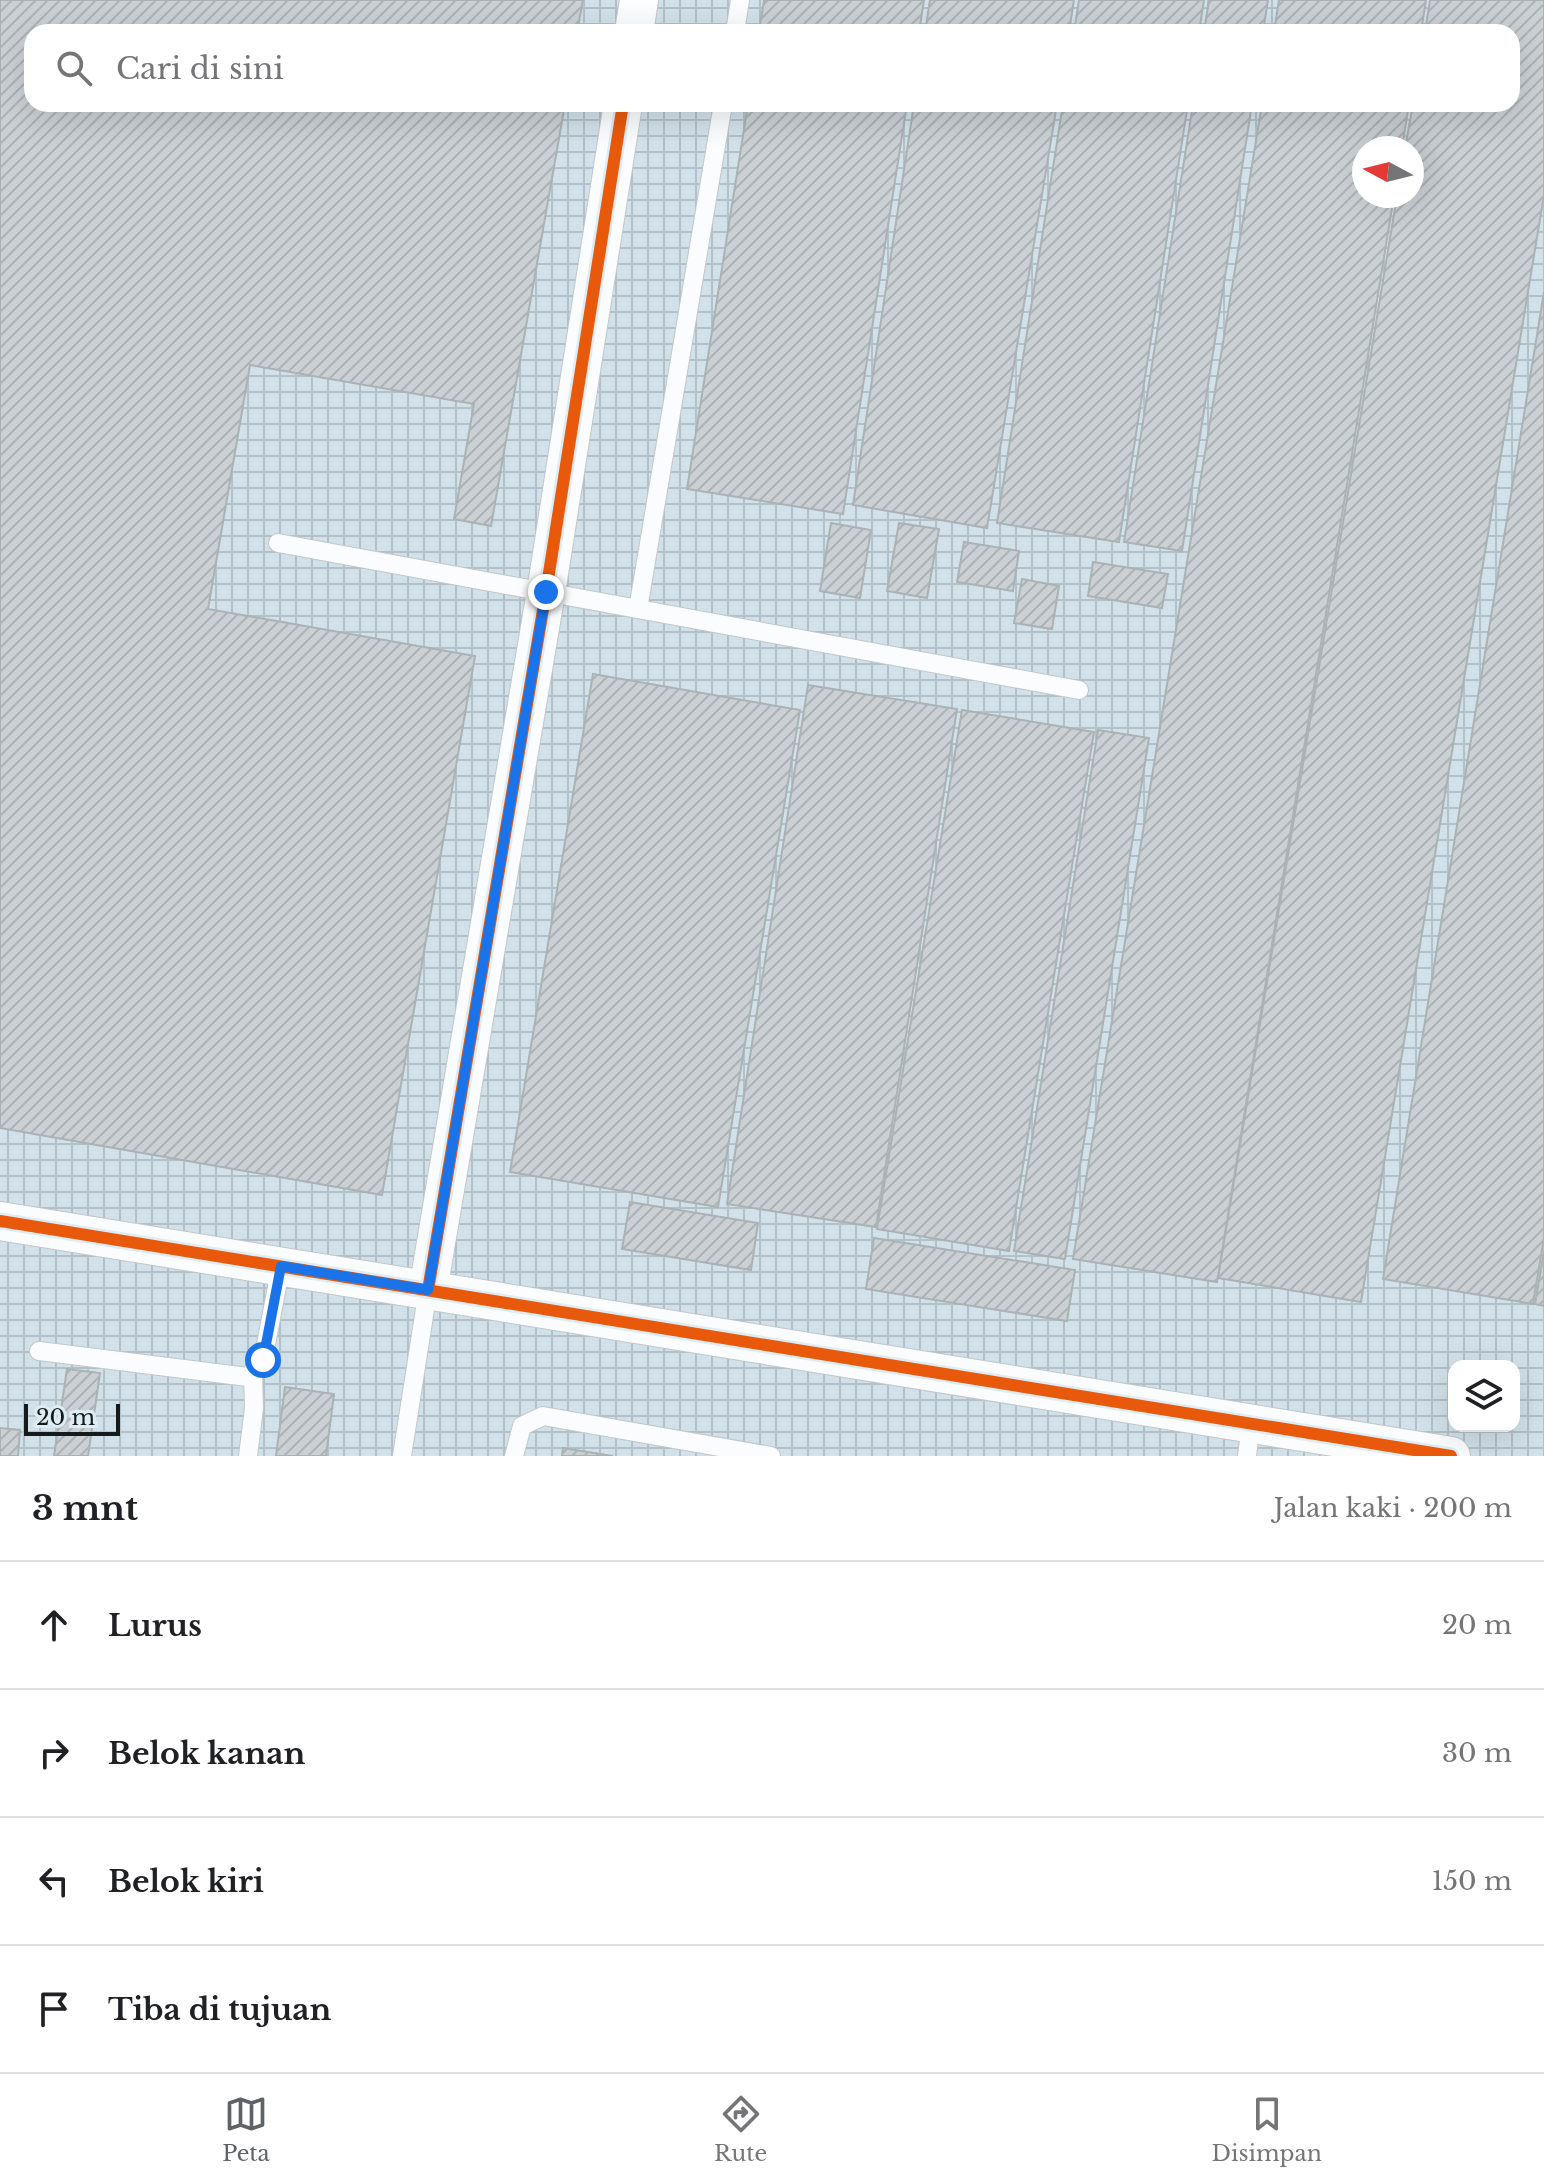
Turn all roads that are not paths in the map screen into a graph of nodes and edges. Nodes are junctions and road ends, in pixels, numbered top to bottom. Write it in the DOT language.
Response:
graph roads {
  1 [pos="639,0"];
  2 [pos="740,0"];
  3 [pos="635,24"];
  4 [pos="736,24"];
  5 [pos="622,112"];
  6 [pos="722,112"];
  7 [pos="278,543"];
  8 [pos="546,592"];
  9 [pos="638,609"];
  10 [pos="1079,690"];
  11 [pos="0,1221"];
  12 [pos="281,1266"];
  13 [pos="428,1290"];
  14 [pos="39,1351"];
  15 [pos="253,1373"];
  16 [pos="1249,1440"];
  17 [pos="248,1456"];
  18 [pos="402,1456"];
  19 [pos="514,1456"];
  20 [pos="771,1456"];
  21 [pos="1451,1456"];
  1 -- 3 [label="street"];
  2 -- 4 [label="lane"];
  5 -- 8 [label="street"];
  6 -- 9 [label="lane"];
  7 -- 8 [label="lane"];
  8 -- 9 [label="lane"];
  8 -- 13 [label="street"];
  9 -- 10 [label="lane"];
  11 -- 12 [label="street"];
  12 -- 13 [label="street"];
  12 -- 15 [label="lane"];
  13 -- 16 [label="street"];
  13 -- 18 [label="lane"];
  14 -- 15 [label="lane"];
  15 -- 17 [label="lane"];
  16 -- 21 [label="street"];
  19 -- 20 [label="lane"];
}
